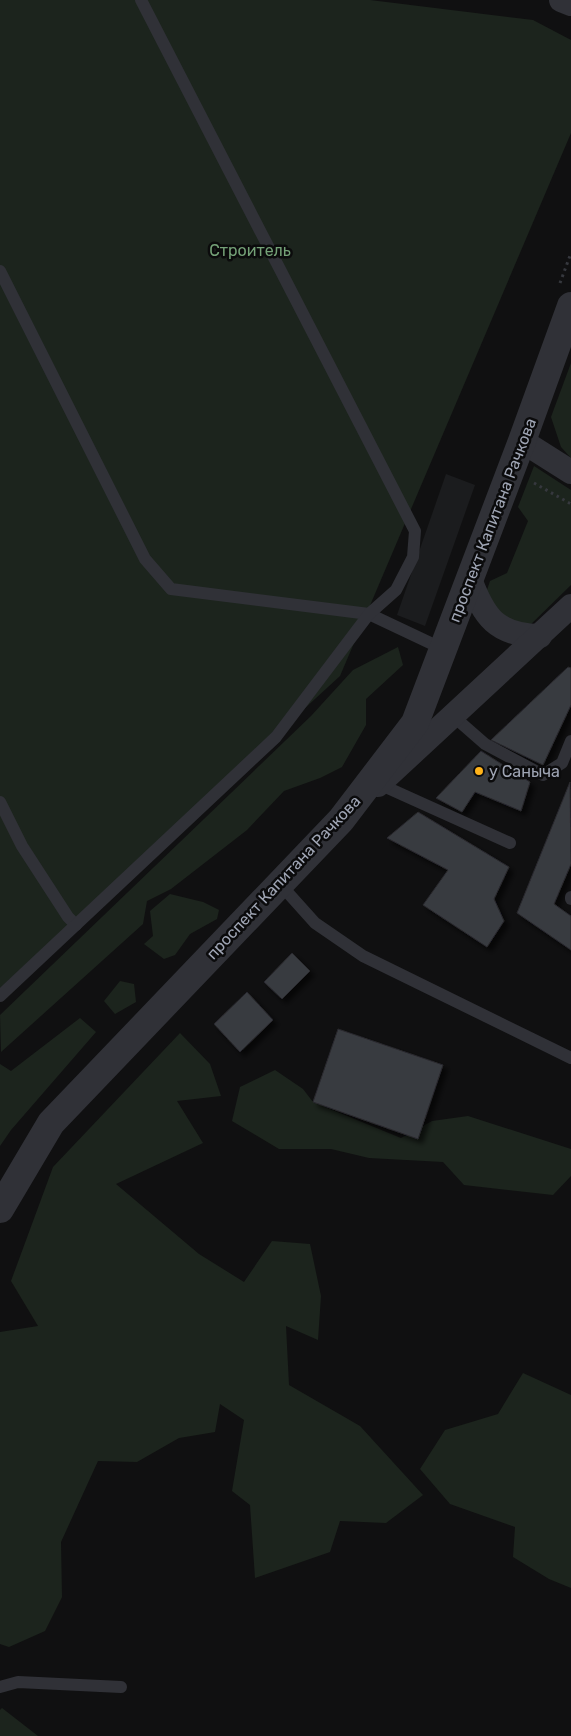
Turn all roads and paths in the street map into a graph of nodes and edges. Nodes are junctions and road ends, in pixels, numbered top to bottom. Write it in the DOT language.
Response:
graph roads {
  1 [pos="141,0"];
  2 [pos="561,0"];
  3 [pos="571,4"];
  4 [pos="571,253"];
  5 [pos="0,271"];
  6 [pos="564,298"];
  7 [pos="522,441"];
  8 [pos="571,472"];
  9 [pos="500,501"];
  10 [pos="571,504"];
  11 [pos="470,579"];
  12 [pos="571,606"];
  13 [pos="369,614"];
  14 [pos="540,636"];
  15 [pos="443,649"];
  16 [pos="453,716"];
  17 [pos="571,741"];
  18 [pos="566,766"];
  19 [pos="380,784"];
  20 [pos="0,802"];
  21 [pos="351,807"];
  22 [pos="510,843"];
  23 [pos="280,884"];
  24 [pos="76,925"];
  25 [pos="0,996"];
  26 [pos="571,1058"];
  27 [pos="0,1210"];
  28 [pos="0,1687"];
  29 [pos="121,1687"];
  1 -- 13 [label="lane"];
  2 -- 3 [label="street"];
  4 -- 6 [label="path"];
  5 -- 13 [label="lane"];
  6 -- 7 [label="street, проспект Капитана Рачкова"];
  7 -- 8 [label="street"];
  7 -- 9 [label="street, проспект Капитана Рачкова"];
  9 -- 10 [label="path"];
  9 -- 11 [label="street, проспект Капитана Рачкова"];
  11 -- 14 [label="street"];
  11 -- 15 [label="street, проспект Капитана Рачкова"];
  12 -- 14 [label="street"];
  13 -- 15 [label="lane"];
  13 -- 24 [label="lane"];
  14 -- 16 [label="street"];
  15 -- 21 [label="street, проспект Капитана Рачкова"];
  16 -- 18 [label="lane"];
  16 -- 19 [label="street"];
  17 -- 18 [label="lane"];
  19 -- 21 [label="street"];
  19 -- 22 [label="lane"];
  20 -- 24 [label="lane"];
  21 -- 23 [label="street, проспект Капитана Рачкова"];
  23 -- 26 [label="lane"];
  23 -- 27 [label="street, проспект Капитана Рачкова"];
  24 -- 25 [label="lane"];
  28 -- 29 [label="lane"];
}
